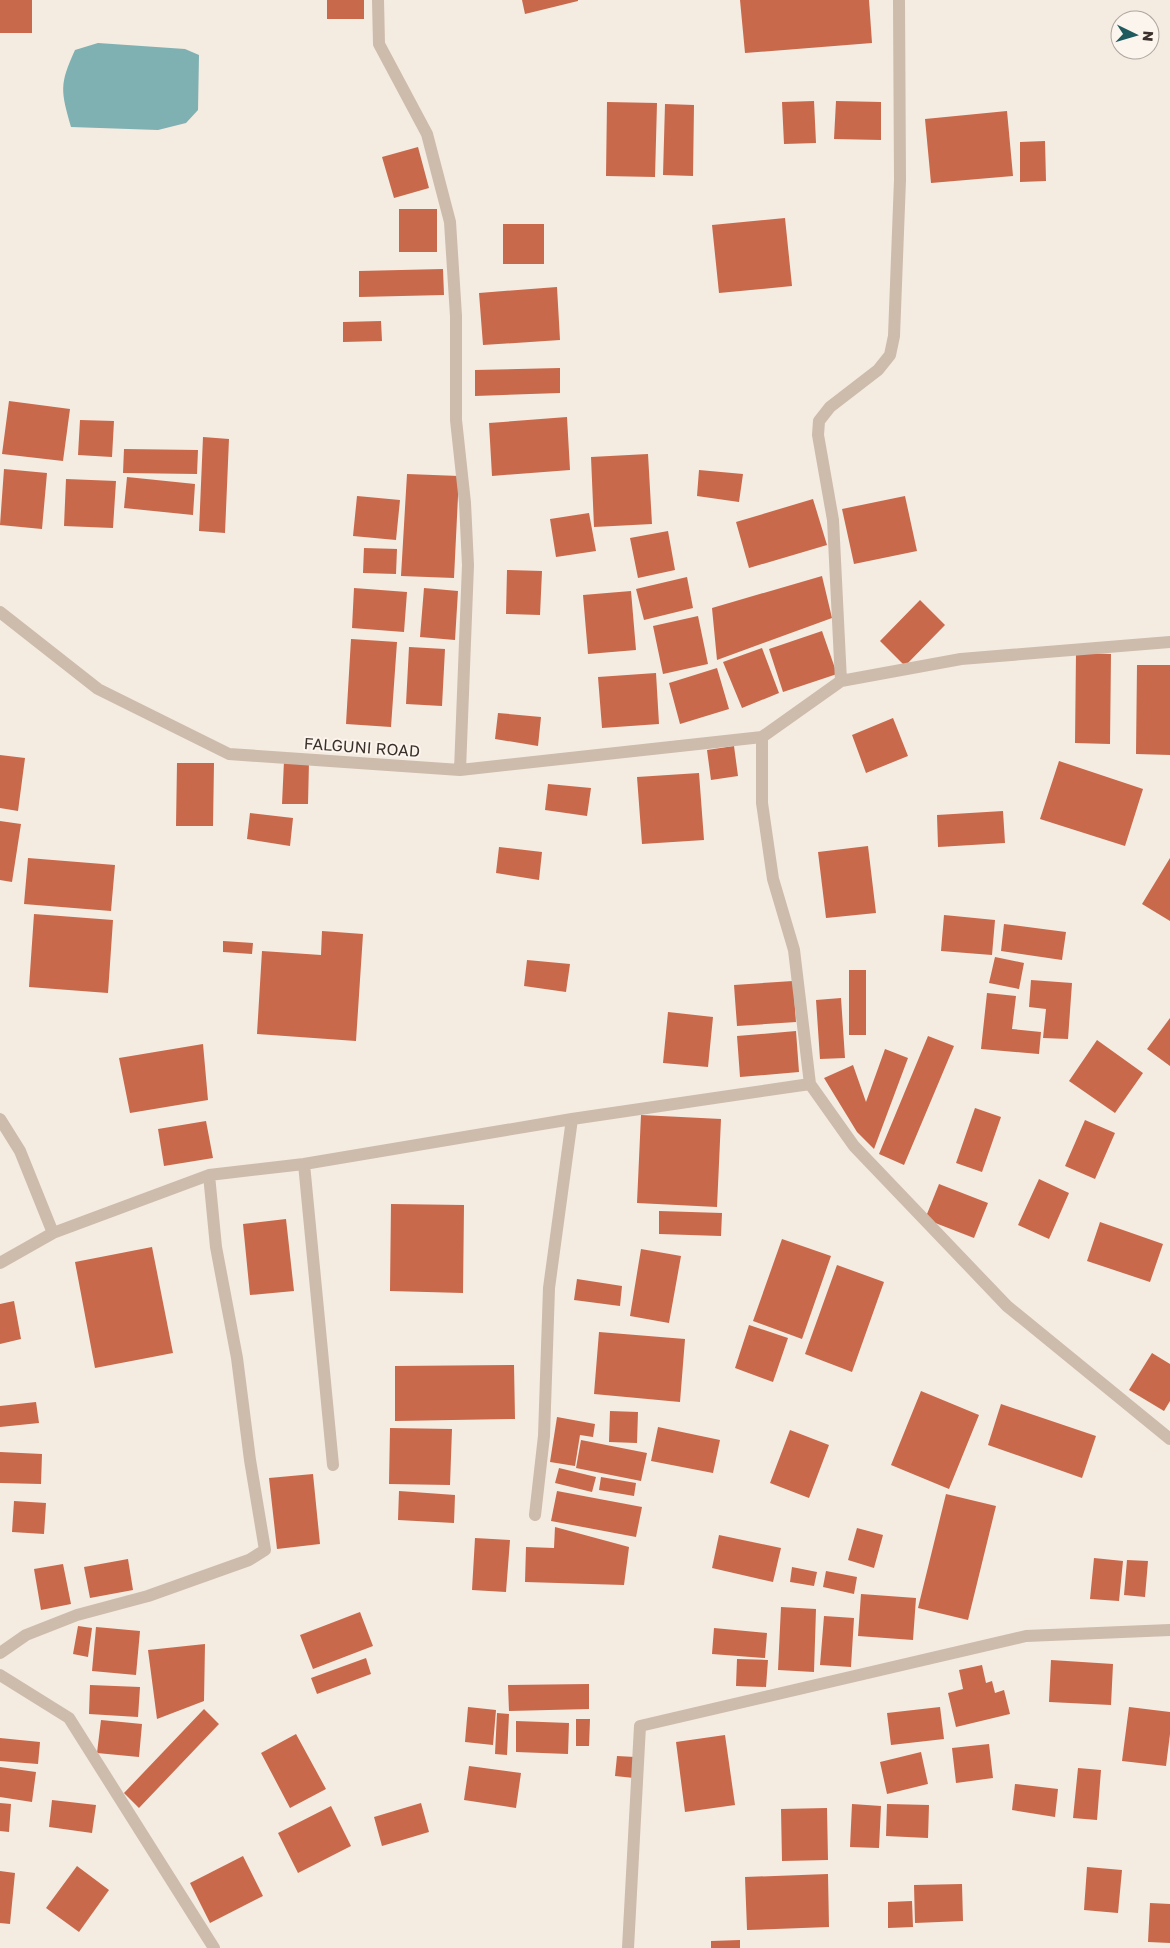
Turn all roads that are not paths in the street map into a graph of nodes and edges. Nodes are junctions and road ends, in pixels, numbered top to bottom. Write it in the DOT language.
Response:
graph roads {
  1 [pos="378,0"];
  2 [pos="899,0"];
  3 [pos="0,612"];
  4 [pos="1170,642"];
  5 [pos="841,681"];
  6 [pos="762,737"];
  7 [pos="460,770"];
  8 [pos="810,1084"];
  9 [pos="0,1119"];
  10 [pos="572,1119"];
  11 [pos="304,1164"];
  12 [pos="209,1175"];
  13 [pos="53,1233"];
  14 [pos="0,1263"];
  15 [pos="1170,1439"];
  16 [pos="333,1465"];
  17 [pos="535,1515"];
  18 [pos="1170,1630"];
  19 [pos="0,1653"];
  20 [pos="0,1675"];
  21 [pos="214,1948"];
  22 [pos="628,1948"];
  1 -- 7 [label="street"];
  2 -- 5 [label="street"];
  3 -- 7 [label="street, FALGUNI ROAD"];
  4 -- 5 [label="street"];
  5 -- 6 [label="street"];
  6 -- 7 [label="street, FALGUNI ROAD"];
  6 -- 8 [label="street"];
  8 -- 10 [label="street"];
  8 -- 15 [label="street"];
  9 -- 13 [label="street"];
  10 -- 11 [label="street"];
  10 -- 17 [label="street"];
  11 -- 12 [label="street"];
  11 -- 16 [label="street"];
  12 -- 13 [label="street"];
  12 -- 19 [label="street"];
  13 -- 14 [label="street"];
  18 -- 22 [label="street"];
  20 -- 21 [label="street"];
}
